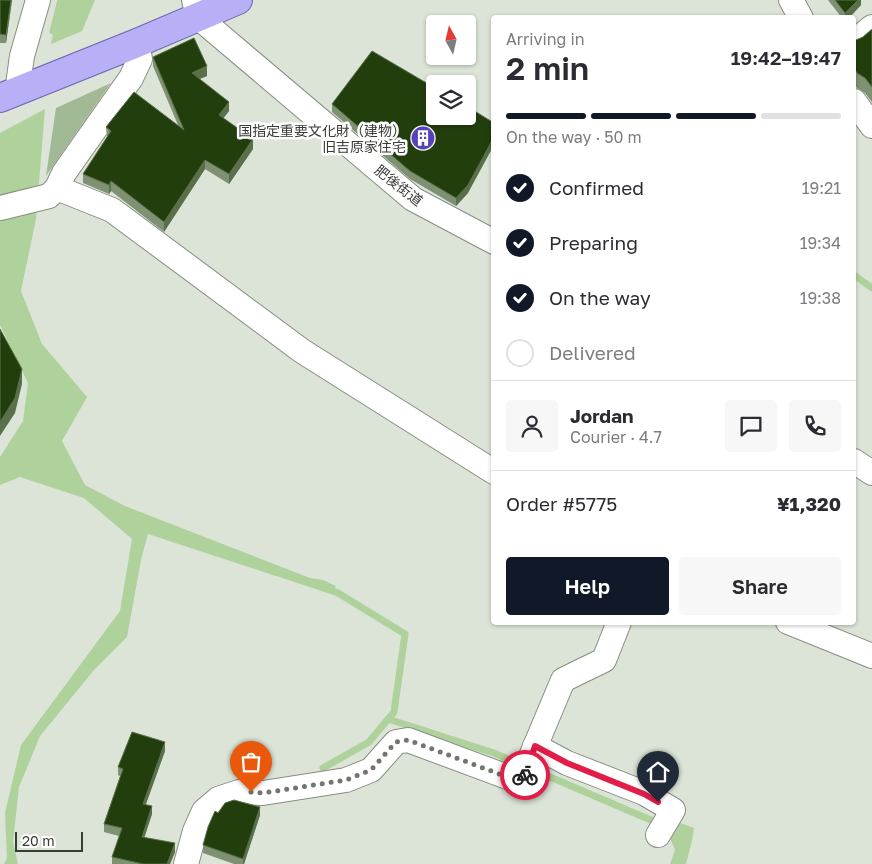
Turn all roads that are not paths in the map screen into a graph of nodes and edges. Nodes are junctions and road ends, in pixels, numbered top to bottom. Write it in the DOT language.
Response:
graph roads {
  1 [pos="38,0"];
  2 [pos="238,0"];
  3 [pos="791,0"];
  4 [pos="196,8"];
  5 [pos="799,15"];
  6 [pos="872,27"];
  7 [pos="856,40"];
  8 [pos="137,43"];
  9 [pos="17,92"];
  10 [pos="856,104"];
  11 [pos="872,126"];
  12 [pos="53,192"];
  13 [pos="0,208"];
  14 [pos="491,240"];
  15 [pos="856,462"];
  16 [pos="491,470"];
  17 [pos="872,473"];
  18 [pos="618,625"];
  19 [pos="795,625"];
  20 [pos="872,656"];
  21 [pos="534,750"];
  22 [pos="662,829"];
  23 [pos="186,864"];
  1 -- 9 [label="street"];
  2 -- 4 [label="main road"];
  3 -- 5 [label="street"];
  4 -- 8 [label="main road"];
  4 -- 14 [label="street, 肥後街道"];
  6 -- 7 [label="street"];
  8 -- 9 [label="main road"];
  8 -- 12 [label="street"];
  10 -- 11 [label="street"];
  12 -- 13 [label="street"];
  12 -- 16 [label="street"];
  15 -- 17 [label="street"];
  18 -- 21 [label="street"];
  19 -- 20 [label="street"];
  21 -- 22 [label="street"];
  21 -- 23 [label="street"];
}
